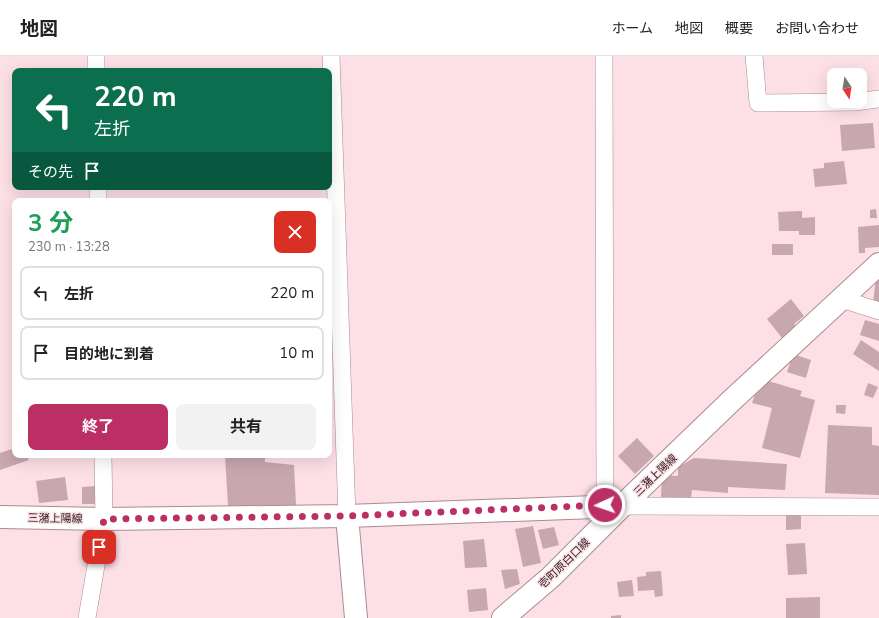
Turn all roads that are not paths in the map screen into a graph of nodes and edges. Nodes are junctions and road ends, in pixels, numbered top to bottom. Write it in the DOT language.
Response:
graph roads {
  1 [pos="96,56"];
  2 [pos="332,56"];
  3 [pos="604,56"];
  4 [pos="754,56"];
  5 [pos="96,68"];
  6 [pos="879,99"];
  7 [pos="879,264"];
  8 [pos="840,299"];
  9 [pos="879,311"];
  10 [pos="103,458"];
  11 [pos="613,506"];
  12 [pos="879,507"];
  13 [pos="347,516"];
  14 [pos="0,517"];
  15 [pos="104,519"];
  16 [pos="87,618"];
  17 [pos="356,618"];
  18 [pos="503,618"];
  1 -- 5 [label="street"];
  2 -- 13 [label="street"];
  3 -- 11 [label="street"];
  4 -- 6 [label="street"];
  7 -- 8 [label="main road, 三潴上陽線"];
  8 -- 9 [label="street"];
  8 -- 11 [label="main road, 三潴上陽線"];
  10 -- 15 [label="street"];
  11 -- 12 [label="street"];
  11 -- 13 [label="main road, 三潴上陽線"];
  11 -- 18 [label="main road, 壱町原白口線"];
  13 -- 15 [label="main road, 三潴上陽線"];
  13 -- 17 [label="main road"];
  14 -- 15 [label="main road, 三潴上陽線"];
  15 -- 16 [label="street"];
}
